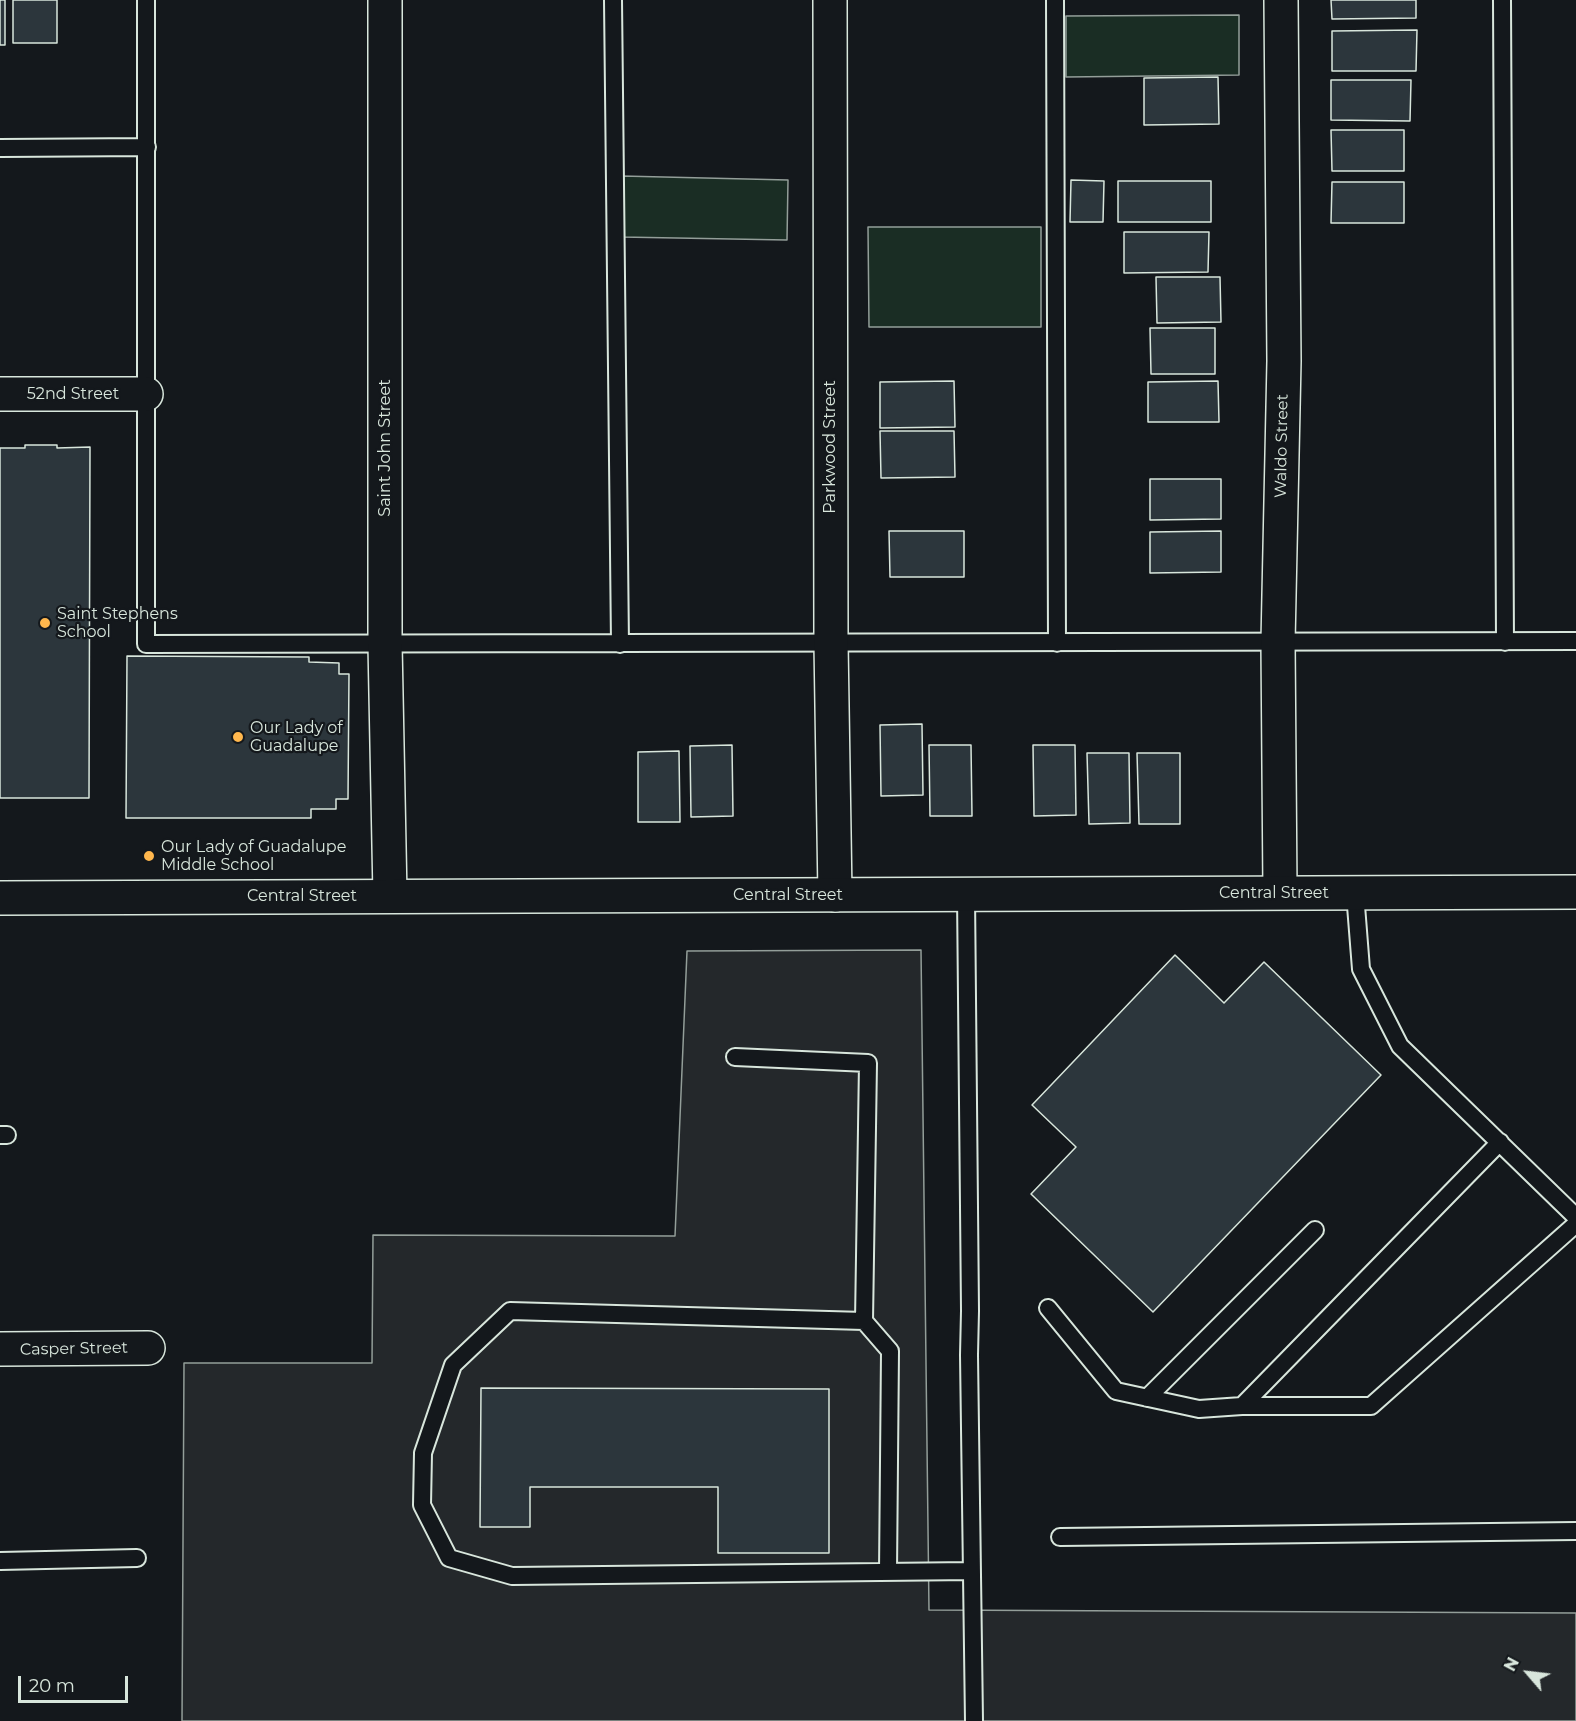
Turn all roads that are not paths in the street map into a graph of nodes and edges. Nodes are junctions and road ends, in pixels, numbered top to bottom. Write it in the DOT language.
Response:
graph roads {
  1 [pos="146,0"];
  2 [pos="385,0"];
  3 [pos="613,0"];
  4 [pos="830,0"];
  5 [pos="1055,0"];
  6 [pos="1281,0"];
  7 [pos="1502,0"];
  8 [pos="147,147"];
  9 [pos="0,148"];
  10 [pos="0,394"];
  11 [pos="146,394"];
  12 [pos="1576,641"];
  13 [pos="1278,642"];
  14 [pos="1505,642"];
  15 [pos="831,643"];
  16 [pos="1057,643"];
  17 [pos="386,644"];
  18 [pos="620,644"];
  19 [pos="1280,892"];
  20 [pos="1355,892"];
  21 [pos="1576,892"];
  22 [pos="966,894"];
  23 [pos="835,895"];
  24 [pos="390,896"];
  25 [pos="0,898"];
  26 [pos="735,1057"];
  27 [pos="1500,1142"];
  28 [pos="1576,1217"];
  29 [pos="1576,1224"];
  30 [pos="1315,1230"];
  31 [pos="1048,1308"];
  32 [pos="864,1321"];
  33 [pos="147,1348"];
  34 [pos="0,1349"];
  35 [pos="1147,1398"];
  36 [pos="1242,1406"];
  37 [pos="1576,1531"];
  38 [pos="1060,1538"];
  39 [pos="137,1558"];
  40 [pos="0,1562"];
  41 [pos="972,1570"];
  42 [pos="888,1572"];
  43 [pos="974,1721"];
  1 -- 8 [label="lane"];
  2 -- 17 [label="street, Saint John Street"];
  3 -- 18 [label="lane"];
  4 -- 15 [label="street, Parkwood Street"];
  5 -- 16 [label="lane"];
  6 -- 13 [label="street, Waldo Street"];
  7 -- 14 [label="lane"];
  8 -- 9 [label="lane"];
  8 -- 11 [label="lane"];
  10 -- 11 [label="street, 52nd Street"];
  11 -- 17 [label="lane"];
  12 -- 14 [label="lane"];
  13 -- 14 [label="lane"];
  13 -- 16 [label="lane"];
  13 -- 19 [label="street, Waldo Street"];
  15 -- 16 [label="lane"];
  15 -- 18 [label="lane"];
  15 -- 23 [label="street, Parkwood Street"];
  17 -- 18 [label="lane"];
  17 -- 24 [label="street, Saint John Street"];
  19 -- 20 [label="street, Central Street"];
  19 -- 22 [label="street, Central Street"];
  20 -- 21 [label="street, Central Street"];
  20 -- 27 [label="lane"];
  22 -- 23 [label="street, Central Street"];
  22 -- 41 [label="lane"];
  23 -- 24 [label="street, Central Street"];
  24 -- 25 [label="street, Central Street"];
  26 -- 32 [label="lane"];
  27 -- 28 [label="lane"];
  27 -- 36 [label="lane"];
  29 -- 36 [label="lane"];
  30 -- 35 [label="lane"];
  31 -- 35 [label="lane"];
  32 -- 42 [label="lane"];
  32 -- 42 [label="lane"];
  33 -- 34 [label="street, Casper Street"];
  35 -- 36 [label="lane"];
  37 -- 38 [label="lane"];
  39 -- 40 [label="lane"];
  41 -- 42 [label="lane"];
  41 -- 43 [label="lane"];
}
